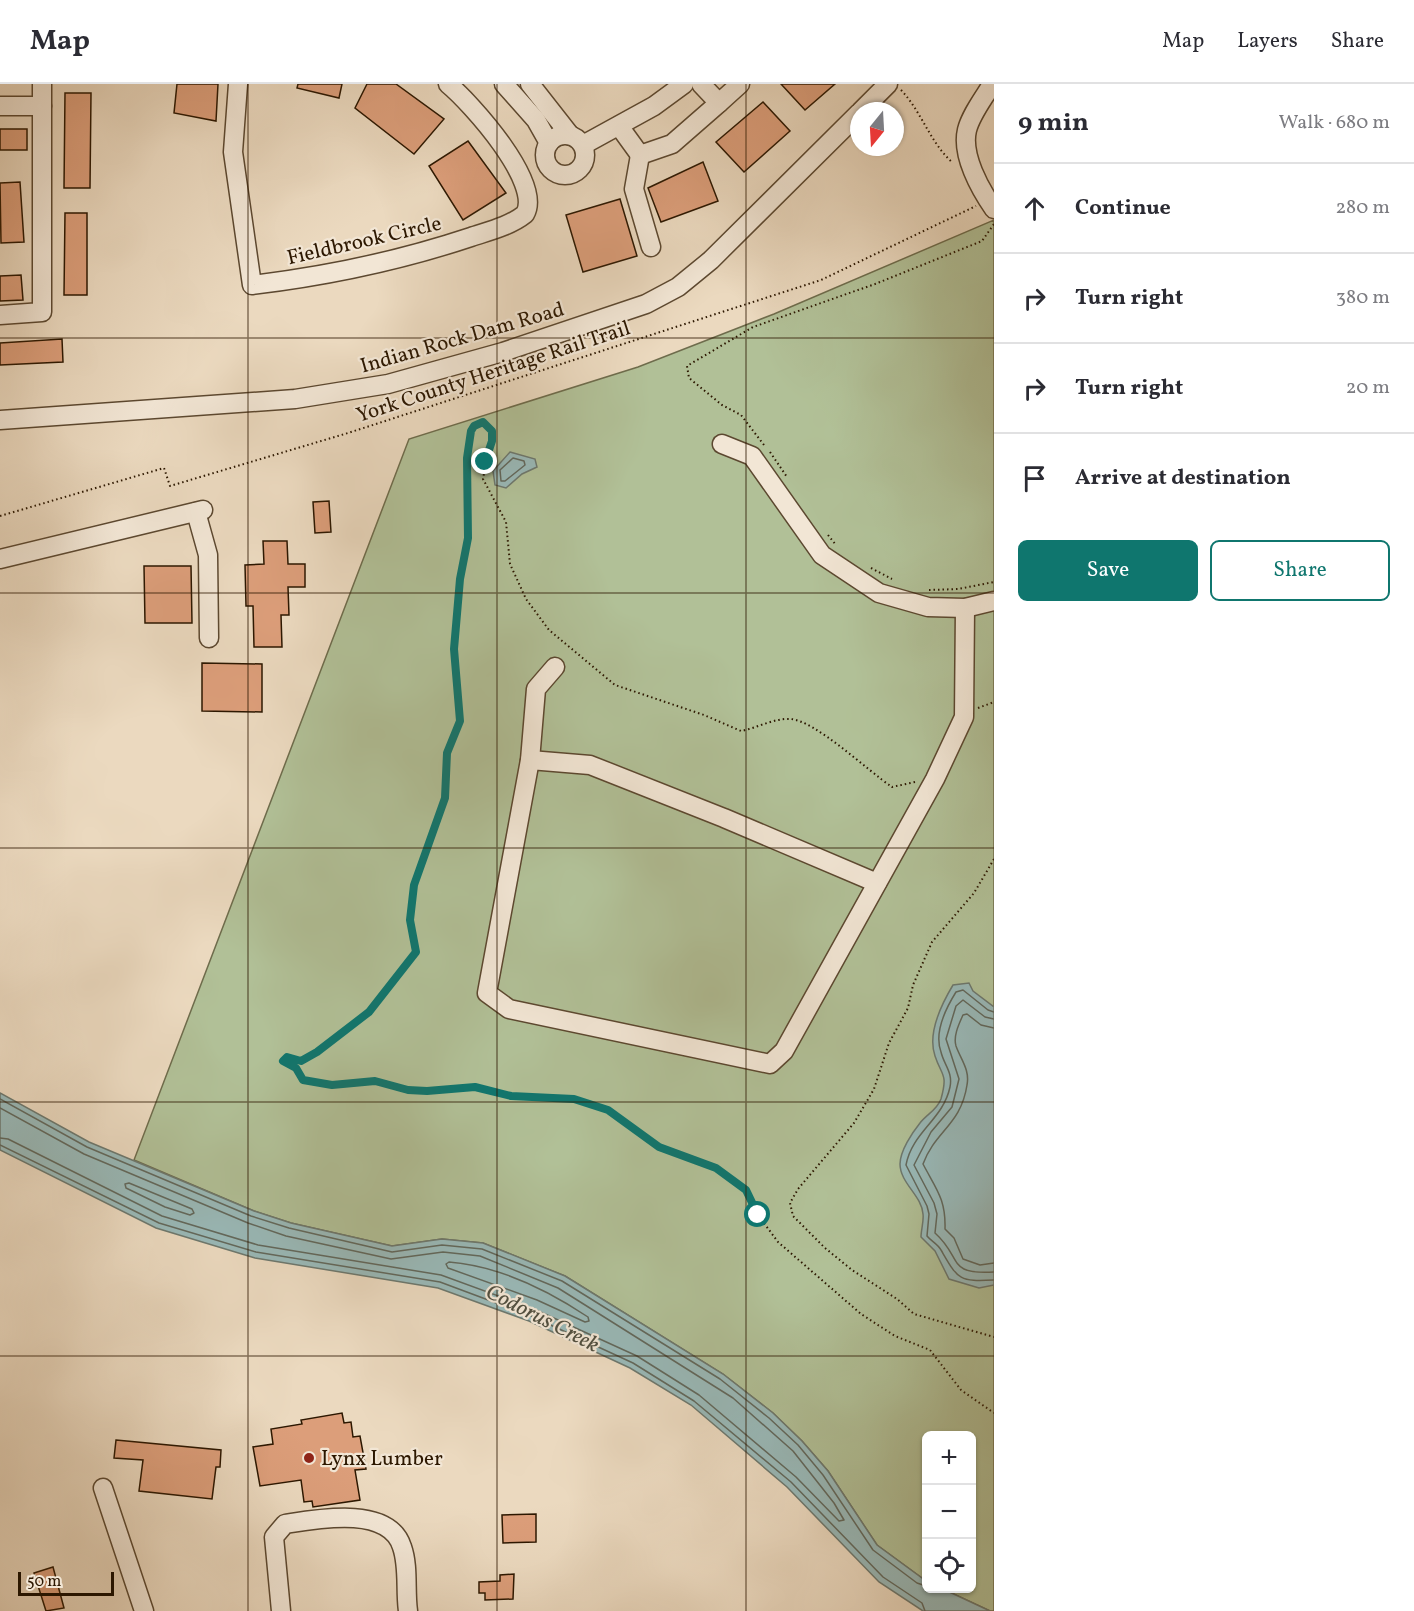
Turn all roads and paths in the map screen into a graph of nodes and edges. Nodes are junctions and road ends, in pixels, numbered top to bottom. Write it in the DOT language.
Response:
graph roads {
  1 [pos="42,84"];
  2 [pos="238,84"];
  3 [pos="448,84"];
  4 [pos="504,84"];
  5 [pos="530,84"];
  6 [pos="684,84"];
  7 [pos="701,84"];
  8 [pos="740,84"];
  9 [pos="992,84"];
  10 [pos="894,87"];
  11 [pos="874,102"];
  12 [pos="719,103"];
  13 [pos="0,106"];
  14 [pos="42,106"];
  15 [pos="850,122"];
  16 [pos="619,126"];
  17 [pos="577,140"];
  18 [pos="549,143"];
  19 [pos="640,154"];
  20 [pos="961,170"];
  21 [pos="988,201"];
  22 [pos="994,224"];
  23 [pos="651,247"];
  24 [pos="0,315"];
  25 [pos="0,420"];
  26 [pos="722,444"];
  27 [pos="788,480"];
  28 [pos="0,516"];
  29 [pos="825,531"];
  30 [pos="837,546"];
  31 [pos="0,559"];
  32 [pos="866,565"];
  33 [pos="994,582"];
  34 [pos="900,583"];
  35 [pos="920,591"];
  36 [pos="994,601"];
  37 [pos="965,608"];
  38 [pos="209,638"];
  39 [pos="555,667"];
  40 [pos="994,702"];
  41 [pos="964,717"];
  42 [pos="530,760"];
  43 [pos="916,781"];
  44 [pos="994,859"];
  45 [pos="877,883"];
  46 [pos="994,1337"];
  47 [pos="994,1413"];
  48 [pos="102,1488"];
  49 [pos="144,1611"];
  50 [pos="281,1611"];
  51 [pos="408,1611"];
  1 -- 14 [label="street"];
  2 -- 3 [label="street, Fieldbrook Circle"];
  4 -- 18 [label="street"];
  5 -- 17 [label="street"];
  6 -- 16 [label="street"];
  7 -- 12 [label="street"];
  8 -- 12 [label="street"];
  9 -- 21 [label="street"];
  10 -- 11 [label="street, Indian Rock Dam Road"];
  10 -- 20 [label="path"];
  12 -- 19 [label="street"];
  13 -- 14 [label="street"];
  14 -- 24 [label="street"];
  15 -- 25 [label="street, Indian Rock Dam Road"];
  16 -- 17 [label="street"];
  16 -- 19 [label="street"];
  17 -- 18 [label="street"];
  17 -- 18 [label="street"];
  19 -- 23 [label="street"];
  21 -- 28 [label="path, York County Heritage Rail Trail"];
  22 -- 27 [label="path"];
  26 -- 37 [label="street"];
  29 -- 30 [label="path"];
  31 -- 38 [label="street"];
  32 -- 34 [label="path"];
  33 -- 35 [label="path"];
  36 -- 37 [label="street"];
  37 -- 41 [label="street"];
  39 -- 42 [label="street"];
  40 -- 41 [label="path"];
  41 -- 45 [label="street"];
  42 -- 45 [label="street"];
  42 -- 45 [label="street"];
  43 -- 47 [label="path"];
  44 -- 46 [label="path"];
  48 -- 49 [label="street"];
  50 -- 51 [label="street"];
}
